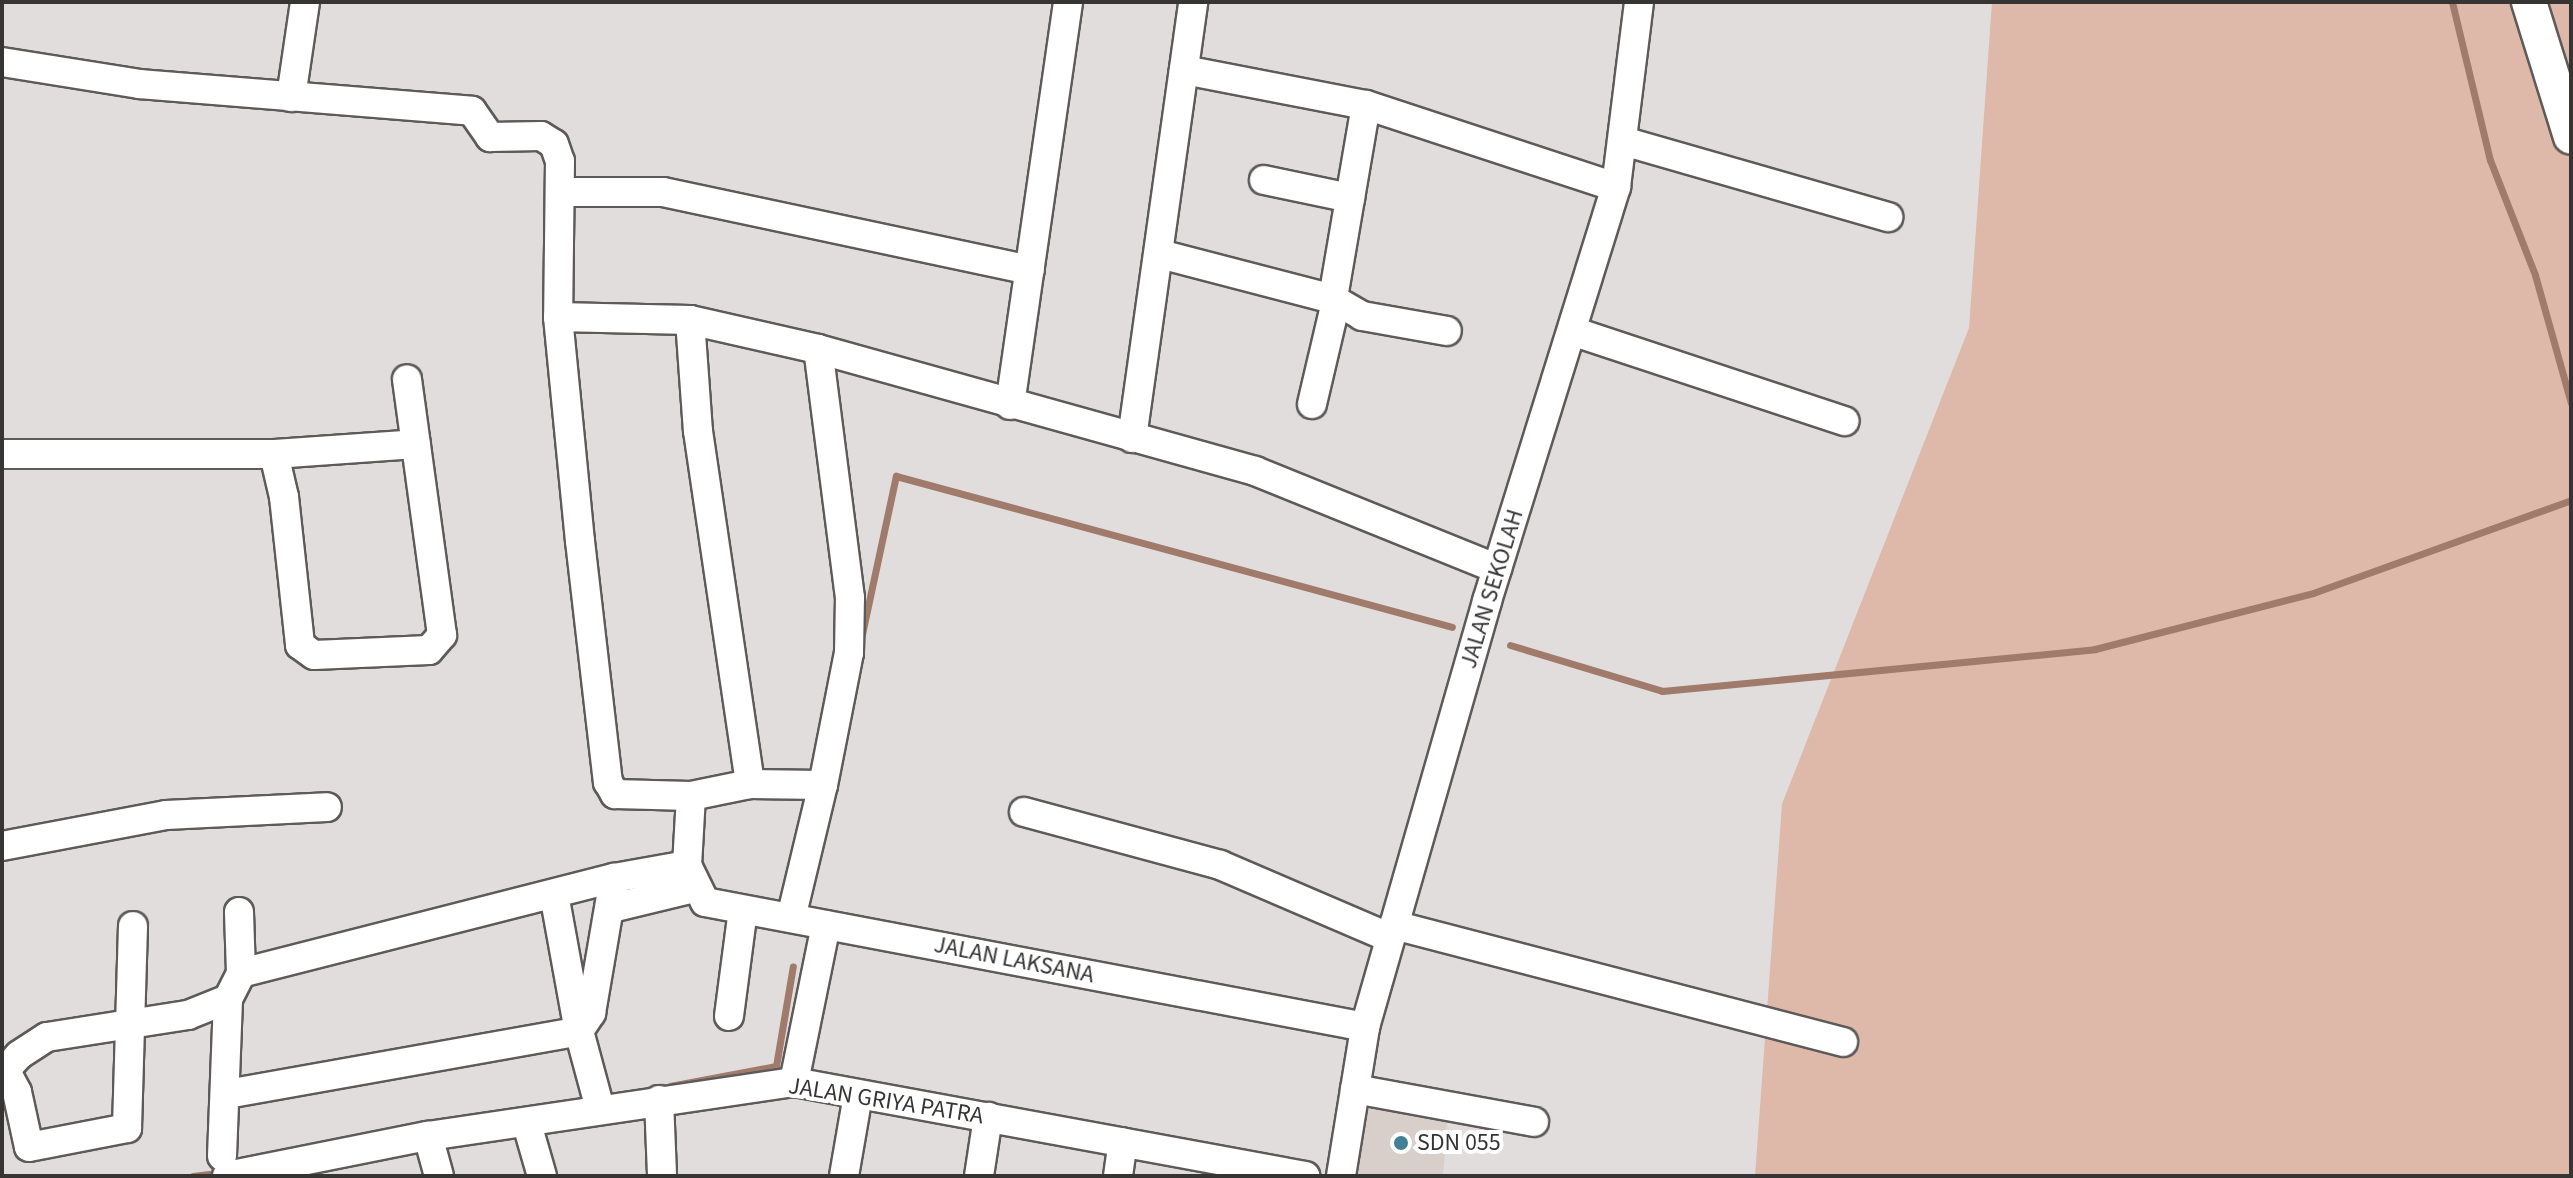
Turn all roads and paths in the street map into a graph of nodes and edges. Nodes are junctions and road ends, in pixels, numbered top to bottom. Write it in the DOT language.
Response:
graph roads {
  1 [pos="305,2"];
  2 [pos="1068,2"];
  3 [pos="1193,2"];
  4 [pos="1639,2"];
  5 [pos="2529,2"];
  6 [pos="2,62"];
  7 [pos="1184,70"];
  8 [pos="291,97"];
  9 [pos="1366,105"];
  10 [pos="2571,137"];
  11 [pos="1623,141"];
  12 [pos="1264,180"];
  13 [pos="1616,187"];
  14 [pos="560,192"];
  15 [pos="1350,198"];
  16 [pos="1888,217"];
  17 [pos="1160,254"];
  18 [pos="1030,270"];
  19 [pos="1335,300"];
  20 [pos="558,317"];
  21 [pos="690,320"];
  22 [pos="1447,331"];
  23 [pos="1572,331"];
  24 [pos="818,349"];
  25 [pos="407,379"];
  26 [pos="1312,404"];
  27 [pos="1010,405"];
  28 [pos="1844,421"];
  29 [pos="1132,438"];
  30 [pos="416,444"];
  31 [pos="2,454"];
  32 [pos="274,454"];
  33 [pos="1497,569"];
  34 [pos="750,784"];
  35 [pos="823,785"];
  36 [pos="691,796"];
  37 [pos="327,807"];
  38 [pos="1024,812"];
  39 [pos="2,846"];
  40 [pos="690,876"];
  41 [pos="614,878"];
  42 [pos="554,894"];
  43 [pos="612,908"];
  44 [pos="743,910"];
  45 [pos="239,912"];
  46 [pos="791,918"];
  47 [pos="826,925"];
  48 [pos="133,926"];
  49 [pos="1392,931"];
  50 [pos="241,973"];
  51 [pos="228,999"];
  52 [pos="729,1016"];
  53 [pos="128,1024"];
  54 [pos="1365,1027"];
  55 [pos="579,1031"];
  56 [pos="1843,1042"];
  57 [pos="4,1074"];
  58 [pos="794,1082"];
  59 [pos="1355,1089"];
  60 [pos="227,1094"];
  61 [pos="858,1095"];
  62 [pos="659,1100"];
  63 [pos="599,1102"];
  64 [pos="988,1117"];
  65 [pos="1534,1122"];
  66 [pos="527,1124"];
  67 [pos="428,1136"];
  68 [pos="1123,1142"];
  69 [pos="225,1166"];
  70 [pos="326,1168"];
  71 [pos="439,1176"];
  72 [pos="542,1176"];
  73 [pos="662,1176"];
  74 [pos="844,1176"];
  75 [pos="979,1176"];
  76 [pos="1118,1176"];
  77 [pos="1305,1176"];
  78 [pos="1341,1176"];
  1 -- 8 [label="street"];
  2 -- 18 [label="street"];
  3 -- 7 [label="street"];
  4 -- 11 [label="street, JALAN SEKOLAH"];
  5 -- 10 [label="main road"];
  6 -- 8 [label="street"];
  7 -- 9 [label="street"];
  7 -- 17 [label="street"];
  8 -- 14 [label="street"];
  9 -- 13 [label="street"];
  9 -- 15 [label="street"];
  11 -- 13 [label="street, JALAN SEKOLAH"];
  11 -- 16 [label="street"];
  12 -- 15 [label="street"];
  13 -- 23 [label="street, JALAN SEKOLAH"];
  14 -- 18 [label="street"];
  14 -- 20 [label="street"];
  15 -- 19 [label="street"];
  17 -- 19 [label="street"];
  17 -- 29 [label="street"];
  18 -- 27 [label="street"];
  19 -- 22 [label="street"];
  19 -- 26 [label="street"];
  20 -- 21 [label="street"];
  20 -- 36 [label="street"];
  21 -- 24 [label="street"];
  21 -- 34 [label="street"];
  23 -- 28 [label="street"];
  23 -- 33 [label="street, JALAN SEKOLAH"];
  24 -- 27 [label="street"];
  24 -- 35 [label="street"];
  25 -- 30 [label="street"];
  27 -- 29 [label="street"];
  29 -- 33 [label="street"];
  30 -- 32 [label="street"];
  30 -- 32 [label="street"];
  31 -- 32 [label="street"];
  33 -- 49 [label="street, JALAN SEKOLAH"];
  34 -- 35 [label="street"];
  34 -- 36 [label="street"];
  35 -- 46 [label="street"];
  36 -- 40 [label="street"];
  37 -- 39 [label="street"];
  38 -- 49 [label="street"];
  40 -- 41 [label="street"];
  40 -- 43 [label="street"];
  40 -- 44 [label="street, JALAN LAKSANA"];
  41 -- 42 [label="street"];
  41 -- 43 [label="street"];
  42 -- 50 [label="street"];
  42 -- 55 [label="street"];
  43 -- 55 [label="street"];
  44 -- 46 [label="street, JALAN LAKSANA"];
  44 -- 52 [label="street"];
  45 -- 50 [label="street"];
  46 -- 47 [label="street, JALAN LAKSANA"];
  47 -- 54 [label="street, JALAN LAKSANA"];
  47 -- 58 [label="street"];
  48 -- 53 [label="street"];
  49 -- 54 [label="street, JALAN SEKOLAH"];
  49 -- 56 [label="street"];
  50 -- 51 [label="street"];
  51 -- 53 [label="street"];
  51 -- 60 [label="street"];
  53 -- 57 [label="street"];
  53 -- 57 [label="street"];
  54 -- 59 [label="street, JALAN SEKOLAH"];
  55 -- 60 [label="street"];
  55 -- 63 [label="street"];
  58 -- 61 [label="street, JALAN GRIYA PATRA"];
  58 -- 62 [label="street, JALAN GRIYA PATRA"];
  59 -- 65 [label="street"];
  59 -- 78 [label="street, JALAN SEKOLAH"];
  60 -- 69 [label="street"];
  61 -- 64 [label="street, JALAN GRIYA PATRA"];
  61 -- 74 [label="street"];
  62 -- 63 [label="street, JALAN GRIYA PATRA"];
  62 -- 73 [label="street"];
  63 -- 66 [label="street, JALAN GRIYA PATRA"];
  64 -- 68 [label="street, JALAN GRIYA PATRA"];
  64 -- 75 [label="street"];
  66 -- 67 [label="street, JALAN GRIYA PATRA"];
  66 -- 72 [label="street"];
  67 -- 70 [label="street, JALAN GRIYA PATRA"];
  67 -- 71 [label="street"];
  68 -- 76 [label="street"];
  68 -- 77 [label="street, JALAN GRIYA PATRA"];
  69 -- 70 [label="street, JALAN GRIYA PATRA"];
}
